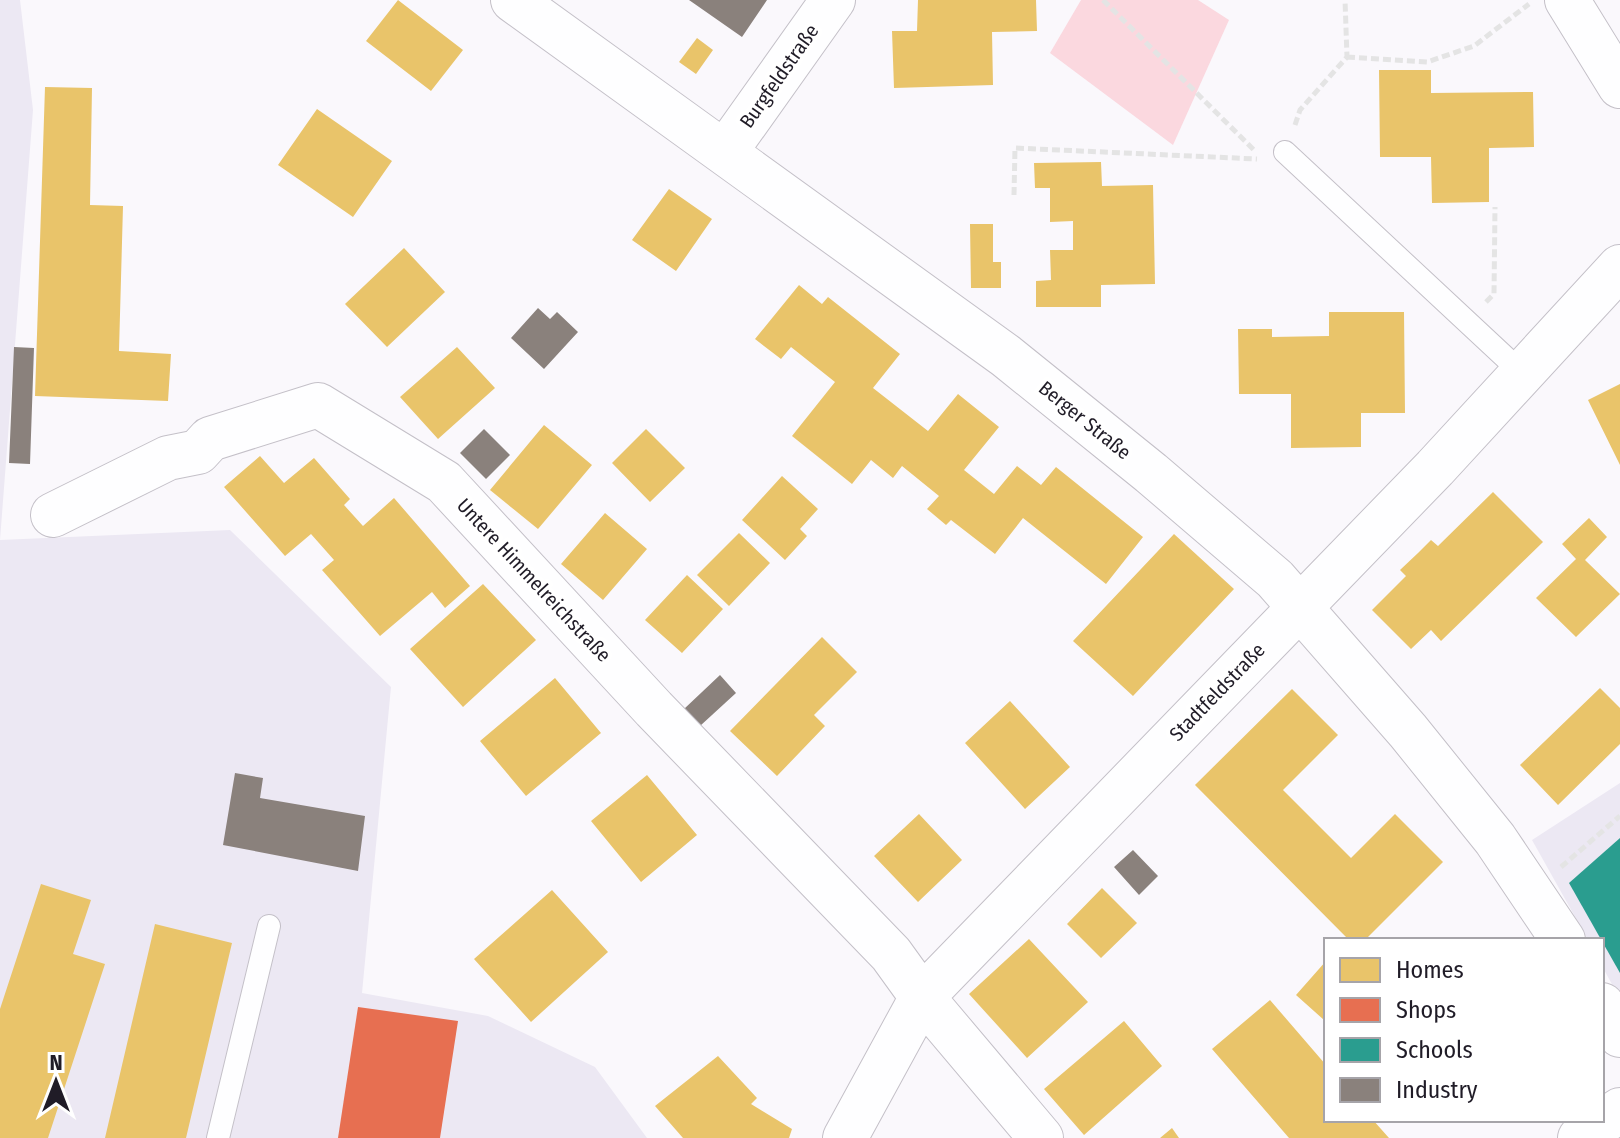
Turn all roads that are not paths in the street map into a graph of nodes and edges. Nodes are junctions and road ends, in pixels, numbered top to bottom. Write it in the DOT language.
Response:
graph roads {
  1 [pos="513,0"];
  2 [pos="833,0"];
  3 [pos="1567,0"];
  4 [pos="1620,86"];
  5 [pos="725,152"];
  6 [pos="1285,152"];
  7 [pos="1620,267"];
  8 [pos="1522,373"];
  9 [pos="53,515"];
  10 [pos="1298,608"];
  11 [pos="269,926"];
  12 [pos="1562,938"];
  13 [pos="922,997"];
  14 [pos="1604,1008"];
  15 [pos="1620,1035"];
  16 [pos="1603,1122"];
  17 [pos="218,1138"];
  18 [pos="845,1138"];
  19 [pos="1041,1138"];
  20 [pos="1580,1138"];
  1 -- 5 [label="street, Berger Straße"];
  2 -- 5 [label="street, Burgfeldstraße"];
  3 -- 4 [label="street"];
  5 -- 10 [label="street, Berger Straße"];
  6 -- 8 [label="lane"];
  7 -- 8 [label="street, Stadtfeldstraße"];
  8 -- 10 [label="street, Stadtfeldstraße"];
  9 -- 13 [label="street, Untere Himmelreichstraße"];
  10 -- 12 [label="street, Berger Straße"];
  10 -- 13 [label="street, Stadtfeldstraße"];
  11 -- 17 [label="lane"];
  13 -- 18 [label="street, Stadtfeldstraße"];
  13 -- 19 [label="street, Untere Himmelreichstraße"];
  14 -- 15 [label="street"];
  16 -- 20 [label="street"];
}
